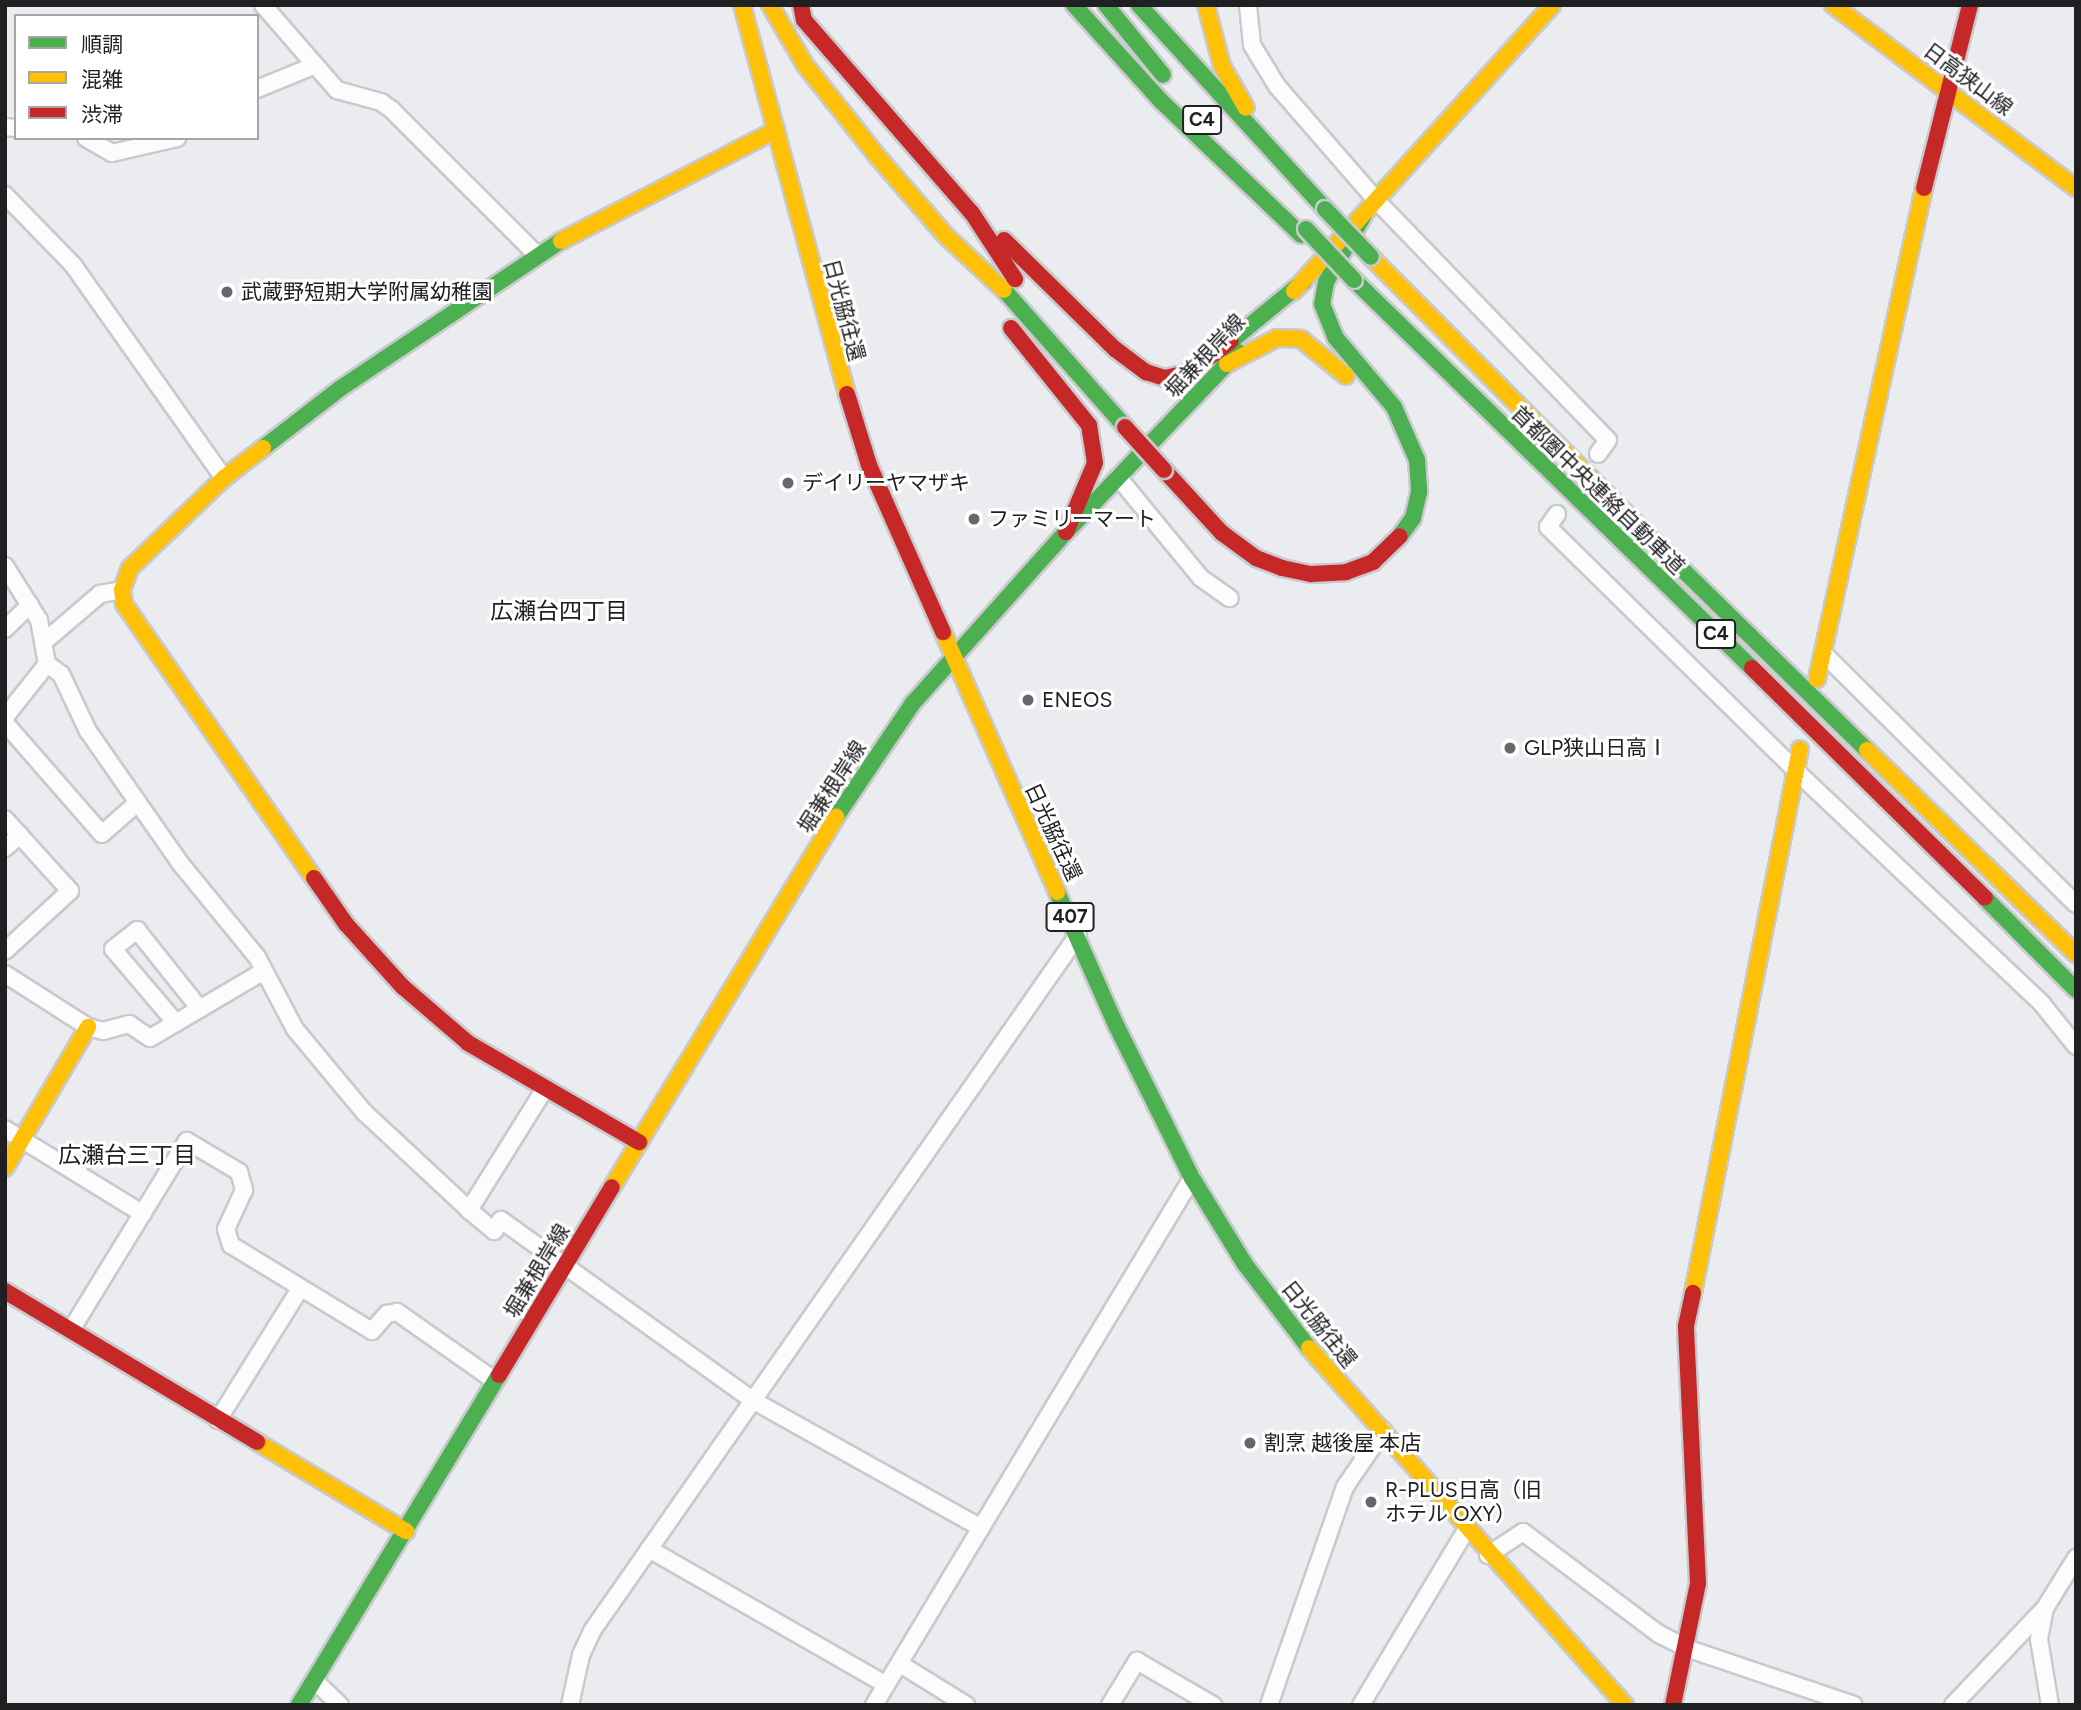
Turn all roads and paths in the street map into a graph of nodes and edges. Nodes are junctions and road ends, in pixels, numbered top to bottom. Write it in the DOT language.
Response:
graph roads {
  1 [pos="263,5"];
  2 [pos="742,5"];
  3 [pos="770,5"];
  4 [pos="795,5"];
  5 [pos="1074,5"];
  6 [pos="1106,5"];
  7 [pos="1139,5"];
  8 [pos="1206,5"];
  9 [pos="1248,5"];
  10 [pos="1552,5"];
  11 [pos="1833,5"];
  12 [pos="1970,5"];
  13 [pos="803,13"];
  14 [pos="313,66"];
  15 [pos="259,88"];
  16 [pos="1947,89"];
  17 [pos="776,130"];
  18 [pos="89,140"];
  19 [pos="168,140"];
  20 [pos="1273,155"];
  21 [pos="2076,188"];
  22 [pos="5,195"];
  23 [pos="1377,201"];
  24 [pos="972,213"];
  25 [pos="1364,215"];
  26 [pos="1303,232"];
  27 [pos="946,236"];
  28 [pos="536,254"];
  29 [pos="1304,281"];
  30 [pos="985,297"];
  31 [pos="1002,318"];
  32 [pos="1227,363"];
  33 [pos="1131,422"];
  34 [pos="1598,454"];
  35 [pos="1170,465"];
  36 [pos="1118,477"];
  37 [pos="224,478"];
  38 [pos="1557,514"];
  39 [pos="1066,532"];
  40 [pos="5,566"];
  41 [pos="122,590"];
  42 [pos="1230,598"];
  43 [pos="30,605"];
  44 [pos="5,629"];
  45 [pos="44,642"];
  46 [pos="1823,653"];
  47 [pos="953,657"];
  48 [pos="47,664"];
  49 [pos="1817,679"];
  50 [pos="5,717"];
  51 [pos="5,723"];
  52 [pos="1800,749"];
  53 [pos="1796,771"];
  54 [pos="136,804"];
  55 [pos="5,819"];
  56 [pos="20,835"];
  57 [pos="5,848"];
  58 [pos="2076,904"];
  59 [pos="1078,935"];
  60 [pos="5,951"];
  61 [pos="2076,954"];
  62 [pos="264,971"];
  63 [pos="5,974"];
  64 [pos="2076,990"];
  65 [pos="201,1009"];
  66 [pos="176,1023"];
  67 [pos="88,1027"];
  68 [pos="2076,1045"];
  69 [pos="544,1090"];
  70 [pos="5,1129"];
  71 [pos="22,1139"];
  72 [pos="639,1142"];
  73 [pos="5,1168"];
  74 [pos="1192,1178"];
  75 [pos="470,1210"];
  76 [pos="143,1214"];
  77 [pos="564,1266"];
  78 [pos="300,1289"];
  79 [pos="5,1291"];
  80 [pos="71,1330"];
  81 [pos="495,1381"];
  82 [pos="754,1401"];
  83 [pos="218,1420"];
  84 [pos="1383,1431"];
  85 [pos="981,1528"];
  86 [pos="1465,1530"];
  87 [pos="406,1531"];
  88 [pos="649,1549"];
  89 [pos="1488,1555"];
  90 [pos="2076,1558"];
  91 [pos="2045,1608"];
  92 [pos="1686,1648"];
  93 [pos="900,1664"];
  94 [pos="314,1680"];
  95 [pos="886,1685"];
  96 [pos="299,1705"];
  97 [pos="340,1705"];
  98 [pos="570,1705"];
  99 [pos="874,1705"];
  100 [pos="965,1705"];
  101 [pos="1110,1705"];
  102 [pos="1213,1705"];
  103 [pos="1269,1705"];
  104 [pos="1361,1705"];
  105 [pos="1625,1705"];
  106 [pos="1673,1705"];
  107 [pos="1854,1705"];
  108 [pos="1953,1705"];
  109 [pos="2050,1705"];
  1 -- 14 [label="street"];
  2 -- 17 [label="main road, 日光脇往還 / 407"];
  3 -- 27 [label="main road"];
  4 -- 13 [label="main road"];
  5 -- 26 [label="main road"];
  6 -- 26 [label="main road, C4"];
  7 -- 20 [label="main road, 首都圏中央連絡自動車道 / C4"];
  8 -- 20 [label="main road"];
  9 -- 23 [label="street"];
  10 -- 23 [label="main road, 堀兼根岸線"];
  11 -- 16 [label="main road, 日高狭山線"];
  12 -- 16 [label="main road"];
  13 -- 24 [label="main road"];
  14 -- 15 [label="street"];
  14 -- 28 [label="street"];
  16 -- 21 [label="main road, 日高狭山線"];
  16 -- 46 [label="main road"];
  17 -- 28 [label="main road"];
  17 -- 47 [label="main road, 日光脇往還 / 407"];
  18 -- 19 [label="street"];
  20 -- 61 [label="main road, 首都圏中央連絡自動車道 / C4, bridge"];
  22 -- 37 [label="street"];
  23 -- 25 [label="main road, 堀兼根岸線"];
  23 -- 34 [label="street"];
  24 -- 29 [label="main road"];
  24 -- 33 [label="main road"];
  25 -- 29 [label="main road, 堀兼根岸線"];
  25 -- 35 [label="main road"];
  26 -- 64 [label="main road, 首都圏中央連絡自動車道 / C4, bridge"];
  27 -- 30 [label="main road"];
  27 -- 33 [label="main road"];
  28 -- 37 [label="main road"];
  29 -- 32 [label="main road, 堀兼根岸線"];
  31 -- 39 [label="main road"];
  32 -- 35 [label="main road"];
  32 -- 36 [label="main road, 堀兼根岸線"];
  33 -- 35 [label="main road"];
  36 -- 39 [label="main road, 堀兼根岸線"];
  36 -- 42 [label="street"];
  37 -- 41 [label="main road"];
  38 -- 53 [label="street"];
  39 -- 47 [label="main road, 堀兼根岸線"];
  40 -- 43 [label="street"];
  41 -- 45 [label="street"];
  41 -- 69 [label="main road"];
  43 -- 44 [label="street"];
  43 -- 45 [label="street"];
  45 -- 48 [label="street"];
  46 -- 49 [label="main road"];
  46 -- 58 [label="street"];
  47 -- 59 [label="main road, 日光脇往還 / 407"];
  47 -- 72 [label="main road, 堀兼根岸線"];
  48 -- 50 [label="street"];
  48 -- 54 [label="street"];
  51 -- 54 [label="street"];
  52 -- 53 [label="main road"];
  53 -- 68 [label="street"];
  53 -- 92 [label="main road"];
  54 -- 62 [label="street"];
  55 -- 56 [label="street"];
  56 -- 57 [label="street"];
  56 -- 60 [label="street"];
  59 -- 74 [label="main road, 日光脇往還 / 407"];
  59 -- 82 [label="street"];
  62 -- 65 [label="street"];
  62 -- 75 [label="street"];
  63 -- 67 [label="street"];
  65 -- 66 [label="street"];
  65 -- 66 [label="street"];
  66 -- 67 [label="street"];
  67 -- 71 [label="main road"];
  69 -- 72 [label="main road"];
  69 -- 75 [label="street"];
  70 -- 71 [label="street"];
  71 -- 73 [label="main road"];
  71 -- 76 [label="street"];
  72 -- 77 [label="main road, 堀兼根岸線"];
  74 -- 84 [label="main road, 日光脇往還 / 407"];
  74 -- 85 [label="street"];
  75 -- 77 [label="street"];
  76 -- 78 [label="street"];
  76 -- 80 [label="street"];
  77 -- 81 [label="main road, 堀兼根岸線"];
  77 -- 82 [label="street"];
  78 -- 81 [label="street"];
  78 -- 83 [label="street"];
  79 -- 80 [label="main road"];
  80 -- 83 [label="main road"];
  81 -- 87 [label="main road, 堀兼根岸線"];
  82 -- 85 [label="street"];
  82 -- 88 [label="street"];
  83 -- 87 [label="main road"];
  84 -- 86 [label="main road, 日光脇往還 / 407"];
  84 -- 103 [label="street"];
  85 -- 93 [label="street"];
  86 -- 89 [label="main road, 日光脇往還 / 407"];
  86 -- 104 [label="street"];
  87 -- 94 [label="main road, 堀兼根岸線"];
  88 -- 95 [label="street"];
  88 -- 98 [label="street"];
  89 -- 92 [label="street"];
  89 -- 105 [label="main road, 日光脇往還 / 407"];
  90 -- 91 [label="street"];
  91 -- 108 [label="street"];
  91 -- 109 [label="street"];
  92 -- 106 [label="main road"];
  92 -- 107 [label="street"];
  93 -- 95 [label="street"];
  93 -- 100 [label="street"];
  94 -- 96 [label="main road, 堀兼根岸線"];
  94 -- 97 [label="street"];
  95 -- 99 [label="street"];
  101 -- 102 [label="street"];
}
